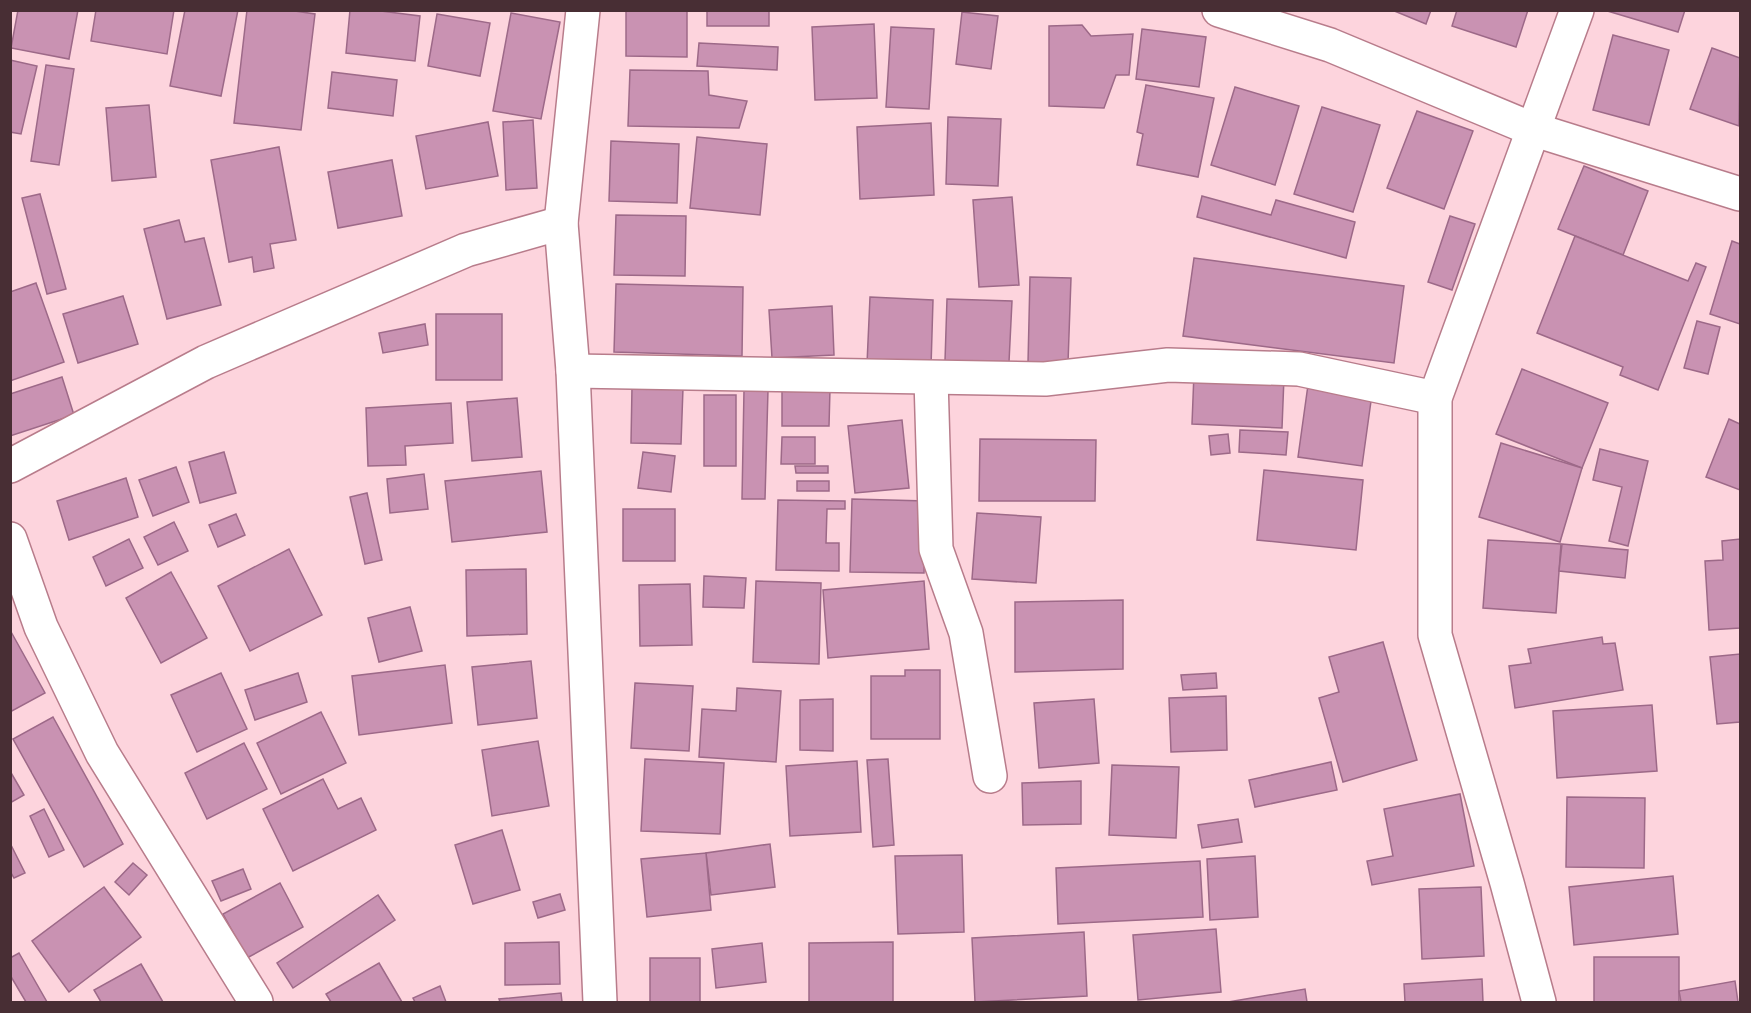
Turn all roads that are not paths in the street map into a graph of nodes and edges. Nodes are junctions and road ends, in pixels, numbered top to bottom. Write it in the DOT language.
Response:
graph roads {
  1 [pos="583,10"];
  2 [pos="1219,10"];
  3 [pos="1576,10"];
  4 [pos="1532,129"];
  5 [pos="1740,194"];
  6 [pos="561,223"];
  7 [pos="573,371"];
  8 [pos="931,379"];
  9 [pos="1435,398"];
  10 [pos="10,466"];
  11 [pos="10,538"];
  12 [pos="990,776"];
  13 [pos="256,1002"];
  14 [pos="600,1002"];
  15 [pos="1539,1002"];
  1 -- 6 [label="street"];
  2 -- 4 [label="street"];
  3 -- 4 [label="street"];
  4 -- 5 [label="street"];
  4 -- 9 [label="street"];
  6 -- 7 [label="street"];
  6 -- 10 [label="street"];
  7 -- 8 [label="street"];
  7 -- 14 [label="street"];
  8 -- 9 [label="street"];
  8 -- 12 [label="street"];
  9 -- 15 [label="street"];
  11 -- 13 [label="street"];
}
